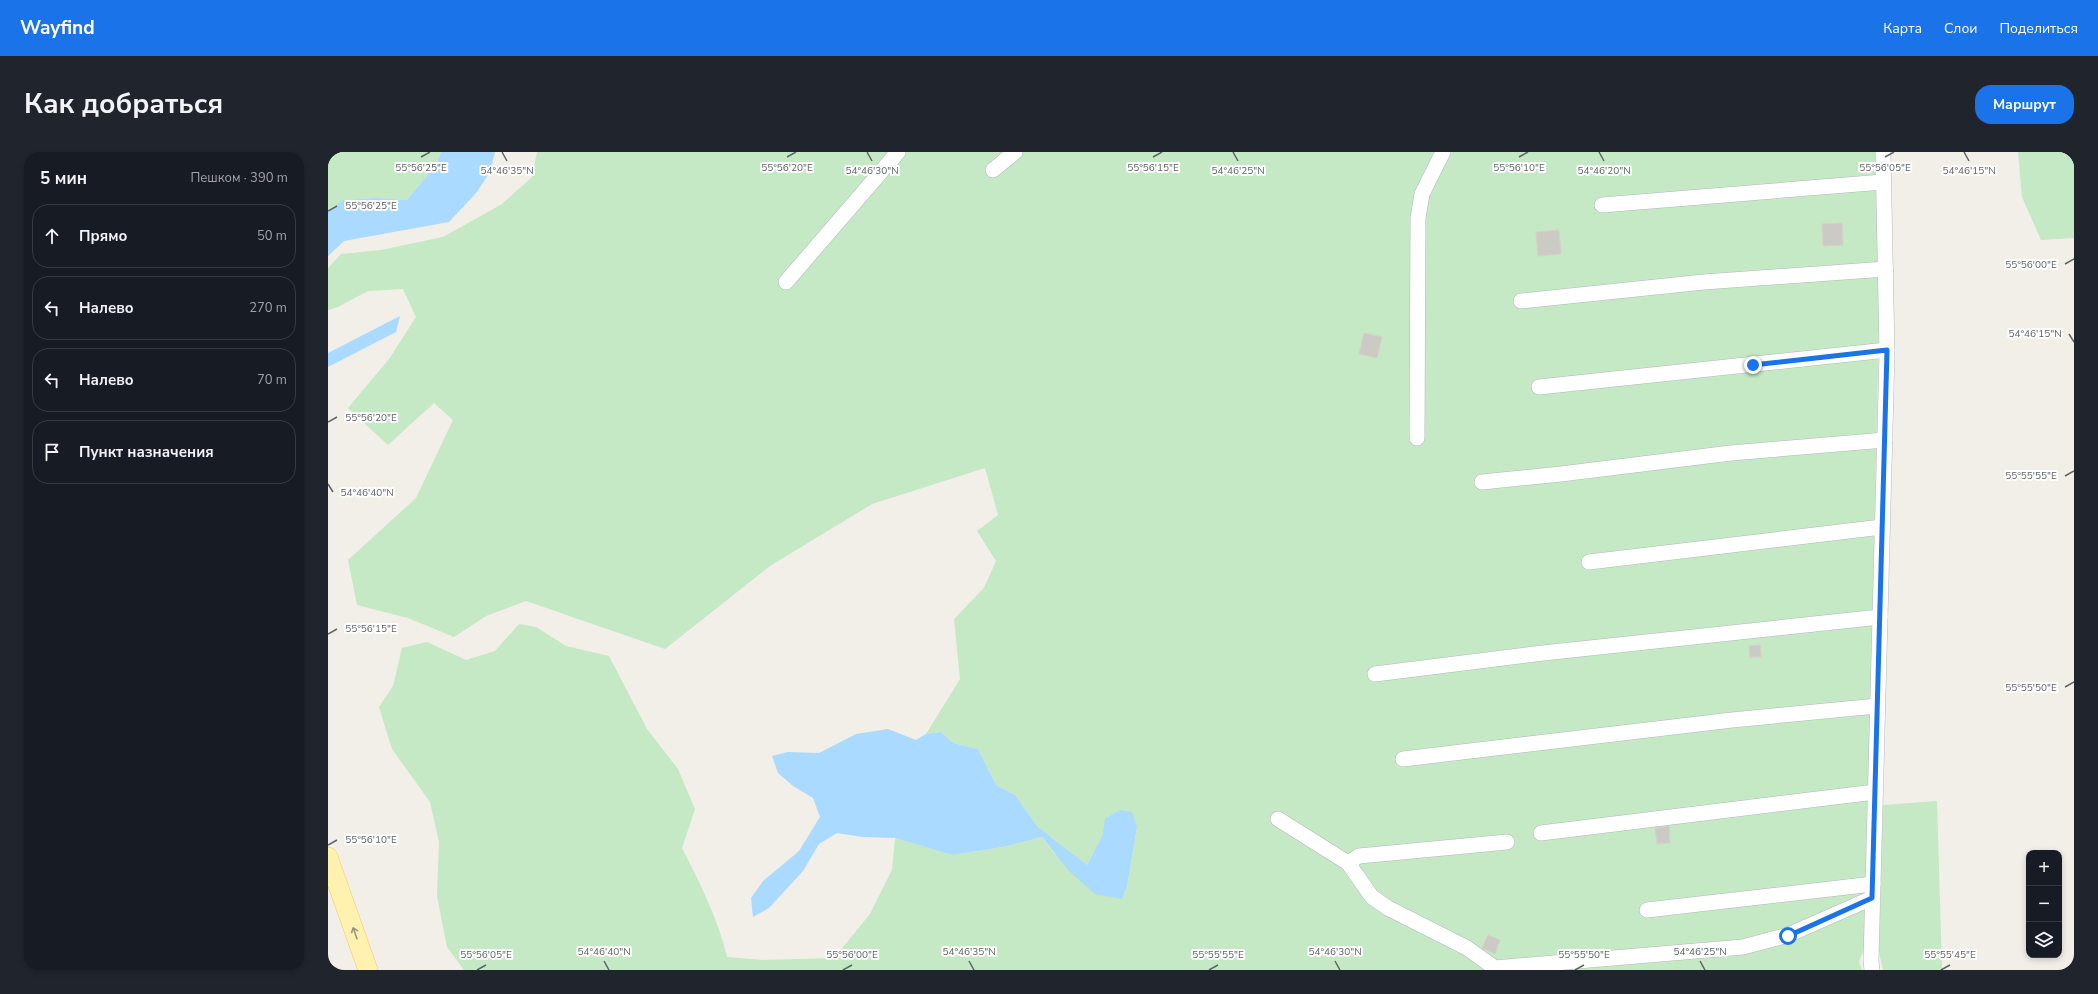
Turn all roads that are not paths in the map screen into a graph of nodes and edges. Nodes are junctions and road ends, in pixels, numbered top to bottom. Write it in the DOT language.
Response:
graph roads {
  1 [pos="898,152"];
  2 [pos="1016,152"];
  3 [pos="1443,152"];
  4 [pos="1883,152"];
  5 [pos="993,170"];
  6 [pos="1883,182"];
  7 [pos="1602,204"];
  8 [pos="1886,269"];
  9 [pos="786,282"];
  10 [pos="1521,300"];
  11 [pos="1887,350"];
  12 [pos="1539,387"];
  13 [pos="1417,438"];
  14 [pos="1885,440"];
  15 [pos="1482,482"];
  16 [pos="1882,527"];
  17 [pos="1589,562"];
  18 [pos="1880,617"];
  19 [pos="1375,674"];
  20 [pos="1877,706"];
  21 [pos="1403,759"];
  22 [pos="1875,792"];
  23 [pos="1278,819"];
  24 [pos="1541,833"];
  25 [pos="1508,842"];
  26 [pos="328,857"];
  27 [pos="1348,863"];
  28 [pos="1872,891"];
  29 [pos="1647,910"];
  30 [pos="368,970"];
  31 [pos="1872,970"];
  1 -- 9 [label="street"];
  2 -- 5 [label="street"];
  3 -- 13 [label="street"];
  4 -- 6 [label="street"];
  6 -- 7 [label="street"];
  6 -- 8 [label="street"];
  8 -- 10 [label="street"];
  8 -- 11 [label="street"];
  11 -- 12 [label="street"];
  11 -- 14 [label="street"];
  14 -- 15 [label="street"];
  14 -- 16 [label="street"];
  16 -- 17 [label="street"];
  16 -- 18 [label="street"];
  18 -- 19 [label="street"];
  18 -- 20 [label="street"];
  20 -- 21 [label="street"];
  20 -- 22 [label="street"];
  22 -- 24 [label="street"];
  22 -- 28 [label="street"];
  23 -- 27 [label="street"];
  25 -- 27 [label="street"];
  30 -- 26 [label="main road, one-way"];
  27 -- 28 [label="street"];
  28 -- 29 [label="street"];
  28 -- 31 [label="street"];
}
